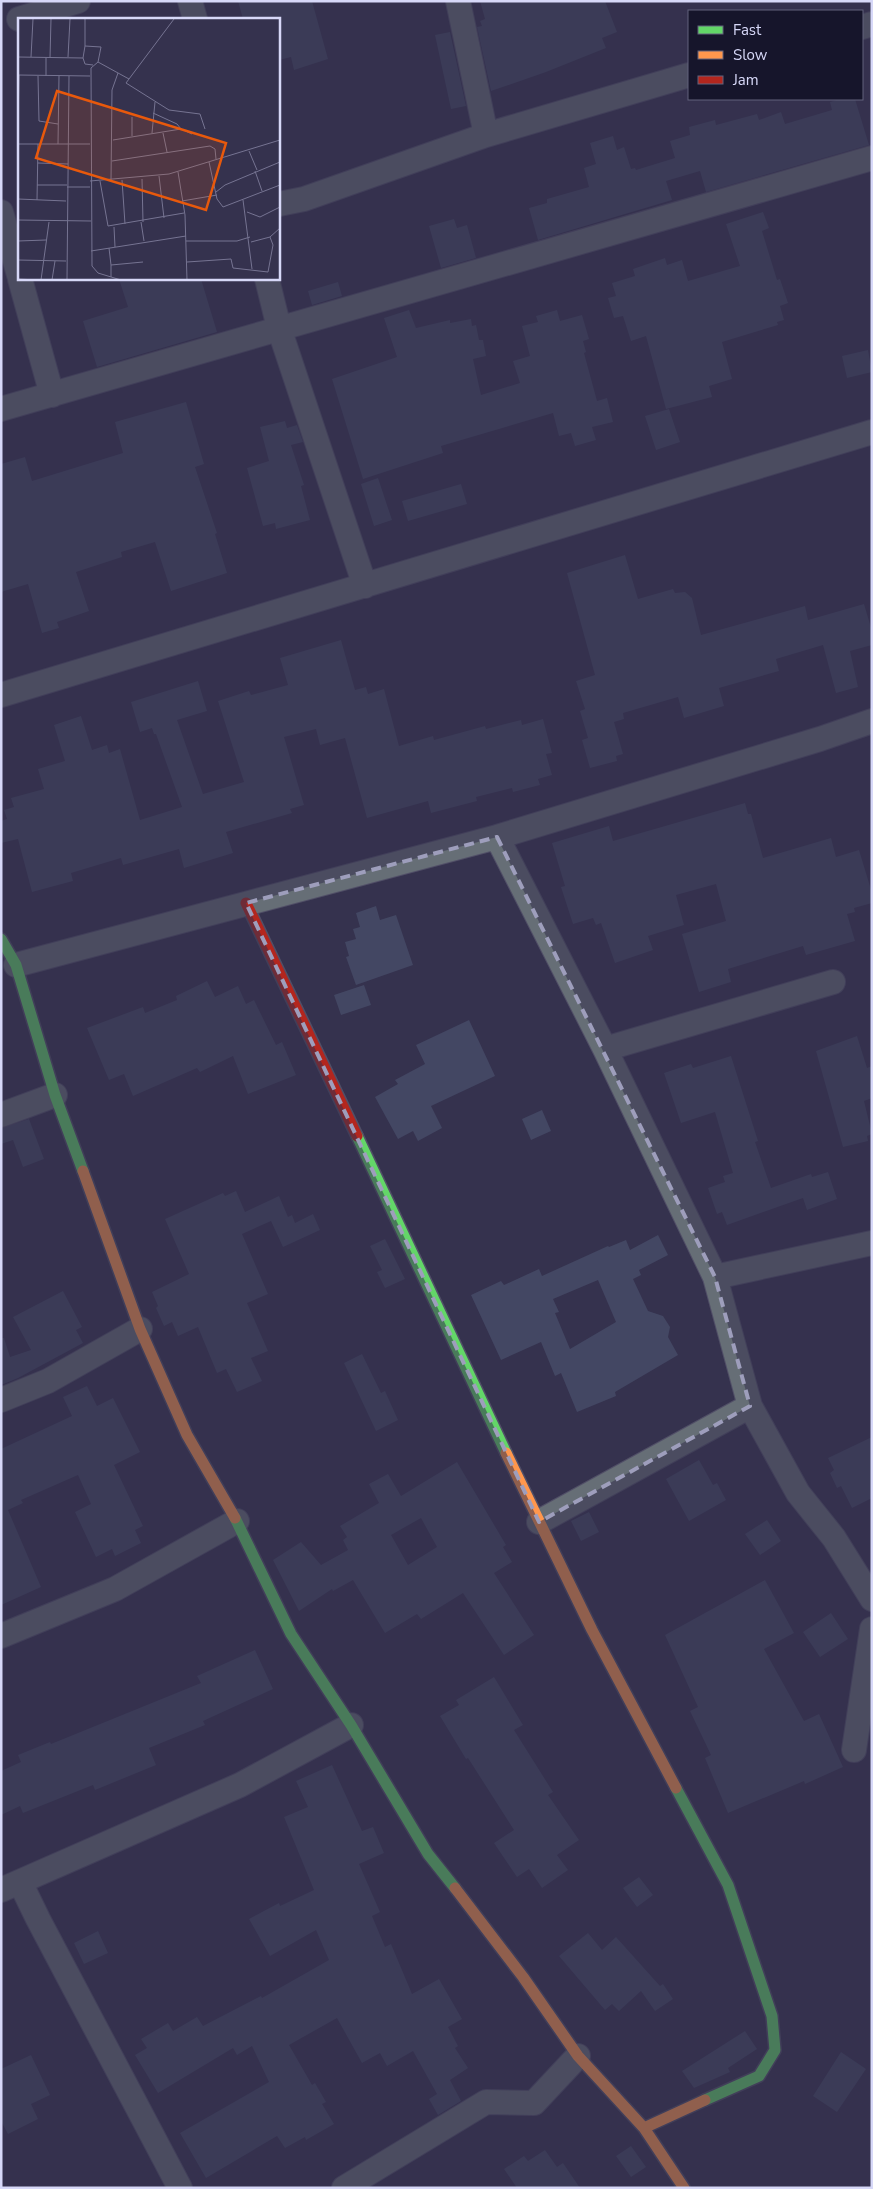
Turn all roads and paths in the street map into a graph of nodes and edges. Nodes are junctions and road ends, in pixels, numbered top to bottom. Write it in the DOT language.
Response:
graph roads {
  1 [pos="78,1"];
  2 [pos="190,1"];
  3 [pos="458,1"];
  4 [pos="22,18"];
  5 [pos="195,18"];
  6 [pos="18,19"];
  7 [pos="1,24"];
  8 [pos="688,75"];
  9 [pos="486,135"];
  10 [pos="872,158"];
  11 [pos="280,204"];
  12 [pos="1,212"];
  13 [pos="18,272"];
  14 [pos="20,280"];
  15 [pos="267,280"];
  16 [pos="279,328"];
  17 [pos="52,395"];
  18 [pos="1,409"];
  19 [pos="872,432"];
  20 [pos="364,586"];
  21 [pos="1,694"];
  22 [pos="872,721"];
  23 [pos="498,837"];
  24 [pos="246,904"];
  25 [pos="1,939"];
  26 [pos="16,965"];
  27 [pos="833,982"];
  28 [pos="605,1049"];
  29 [pos="55,1095"];
  30 [pos="1,1115"];
  31 [pos="872,1243"];
  32 [pos="715,1277"];
  33 [pos="140,1329"];
  34 [pos="1,1400"];
  35 [pos="750,1406"];
  36 [pos="237,1521"];
  37 [pos="539,1522"];
  38 [pos="872,1599"];
  39 [pos="872,1629"];
  40 [pos="1,1636"];
  41 [pos="351,1725"];
  42 [pos="854,1750"];
  43 [pos="11,1886"];
  44 [pos="578,2056"];
  45 [pos="644,2128"];
  46 [pos="180,2188"];
  47 [pos="344,2188"];
  48 [pos="684,2188"];
  1 -- 4 [label="street"];
  2 -- 5 [label="street"];
  3 -- 9 [label="street"];
  6 -- 7 [label="street"];
  8 -- 9 [label="street"];
  9 -- 11 [label="street"];
  10 -- 16 [label="street"];
  12 -- 13 [label="street"];
  14 -- 17 [label="street"];
  15 -- 16 [label="street"];
  16 -- 17 [label="street"];
  16 -- 20 [label="street"];
  17 -- 18 [label="street"];
  19 -- 20 [label="street"];
  20 -- 21 [label="street"];
  22 -- 23 [label="street"];
  23 -- 24 [label="street"];
  23 -- 28 [label="street"];
  24 -- 26 [label="street"];
  24 -- 37 [label="street"];
  25 -- 26 [label="street"];
  26 -- 29 [label="street"];
  27 -- 28 [label="street"];
  28 -- 32 [label="street"];
  29 -- 30 [label="street"];
  29 -- 33 [label="street"];
  31 -- 32 [label="street"];
  32 -- 35 [label="street"];
  33 -- 34 [label="street"];
  33 -- 36 [label="street"];
  35 -- 37 [label="street"];
  35 -- 38 [label="street"];
  36 -- 40 [label="street"];
  36 -- 41 [label="street"];
  37 -- 45 [label="street"];
  39 -- 42 [label="street"];
  41 -- 43 [label="street"];
  41 -- 44 [label="street"];
  43 -- 46 [label="street"];
  44 -- 45 [label="street"];
  44 -- 47 [label="street"];
  45 -- 48 [label="street"];
}
